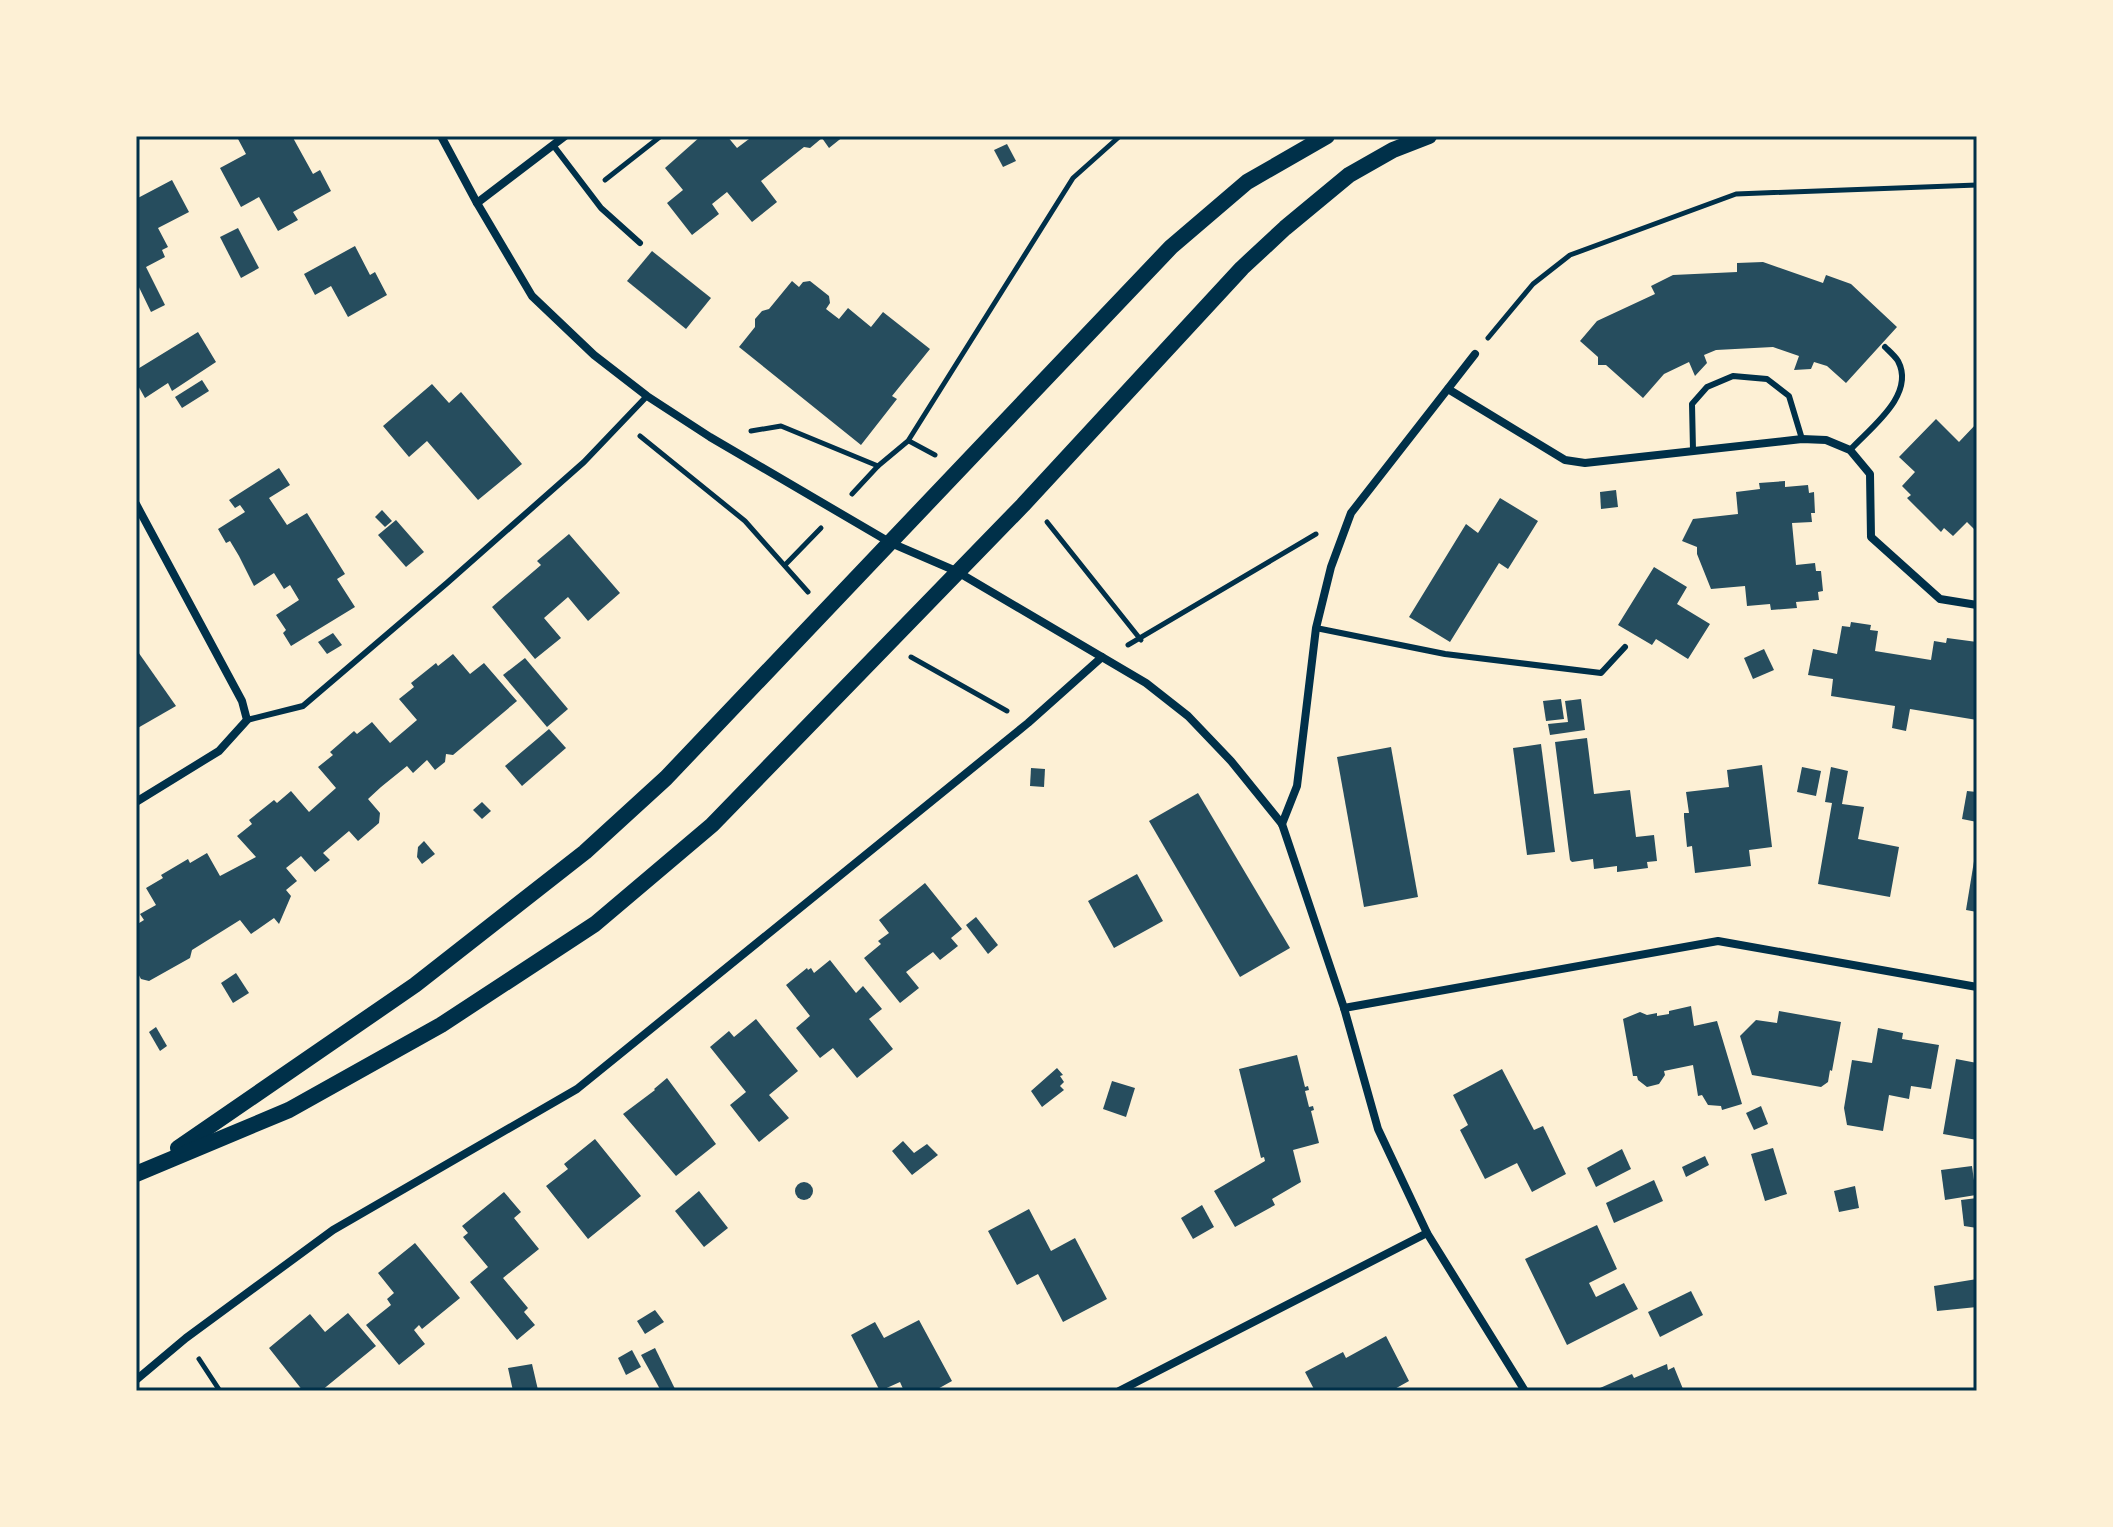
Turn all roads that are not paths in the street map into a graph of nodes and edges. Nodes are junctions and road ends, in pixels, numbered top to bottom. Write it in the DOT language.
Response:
graph roads {
  1 [pos="441,136"];
  2 [pos="565,136"];
  3 [pos="1327,136"];
  4 [pos="1429,136"];
  5 [pos="553,145"];
  6 [pos="477,203"];
  7 [pos="640,243"];
  8 [pos="1885,347"];
  9 [pos="1475,354"];
  10 [pos="1448,389"];
  11 [pos="647,396"];
  12 [pos="1802,439"];
  13 [pos="1693,450"];
  14 [pos="1850,450"];
  15 [pos="136,504"];
  16 [pos="891,543"];
  17 [pos="956,571"];
  18 [pos="1977,605"];
  19 [pos="1316,628"];
  20 [pos="1625,647"];
  21 [pos="1102,657"];
  22 [pos="247,720"];
  23 [pos="136,802"];
  24 [pos="1282,824"];
  25 [pos="1977,987"];
  26 [pos="1344,1008"];
  27 [pos="154,1165"];
  28 [pos="136,1174"];
  29 [pos="1427,1233"];
  30 [pos="136,1380"];
  31 [pos="1119,1391"];
  32 [pos="1525,1391"];
  1 -- 6 [label="street"];
  2 -- 5 [label="street"];
  3 -- 16 [label="main road"];
  4 -- 17 [label="main road"];
  5 -- 6 [label="street"];
  5 -- 7 [label="lane"];
  6 -- 11 [label="street"];
  8 -- 14 [label="lane"];
  9 -- 10 [label="street"];
  10 -- 13 [label="street"];
  10 -- 19 [label="street"];
  11 -- 16 [label="street"];
  11 -- 22 [label="lane"];
  12 -- 13 [label="street"];
  12 -- 13 [label="lane"];
  12 -- 14 [label="street"];
  14 -- 18 [label="street"];
  15 -- 22 [label="street"];
  16 -- 17 [label="street"];
  16 -- 27 [label="main road"];
  17 -- 21 [label="street"];
  17 -- 27 [label="main road"];
  19 -- 20 [label="lane"];
  19 -- 24 [label="street"];
  21 -- 24 [label="street"];
  21 -- 30 [label="street"];
  22 -- 23 [label="street"];
  24 -- 26 [label="street"];
  25 -- 26 [label="street"];
  26 -- 29 [label="street"];
  27 -- 28 [label="main road"];
  29 -- 31 [label="street"];
  29 -- 32 [label="street"];
}
